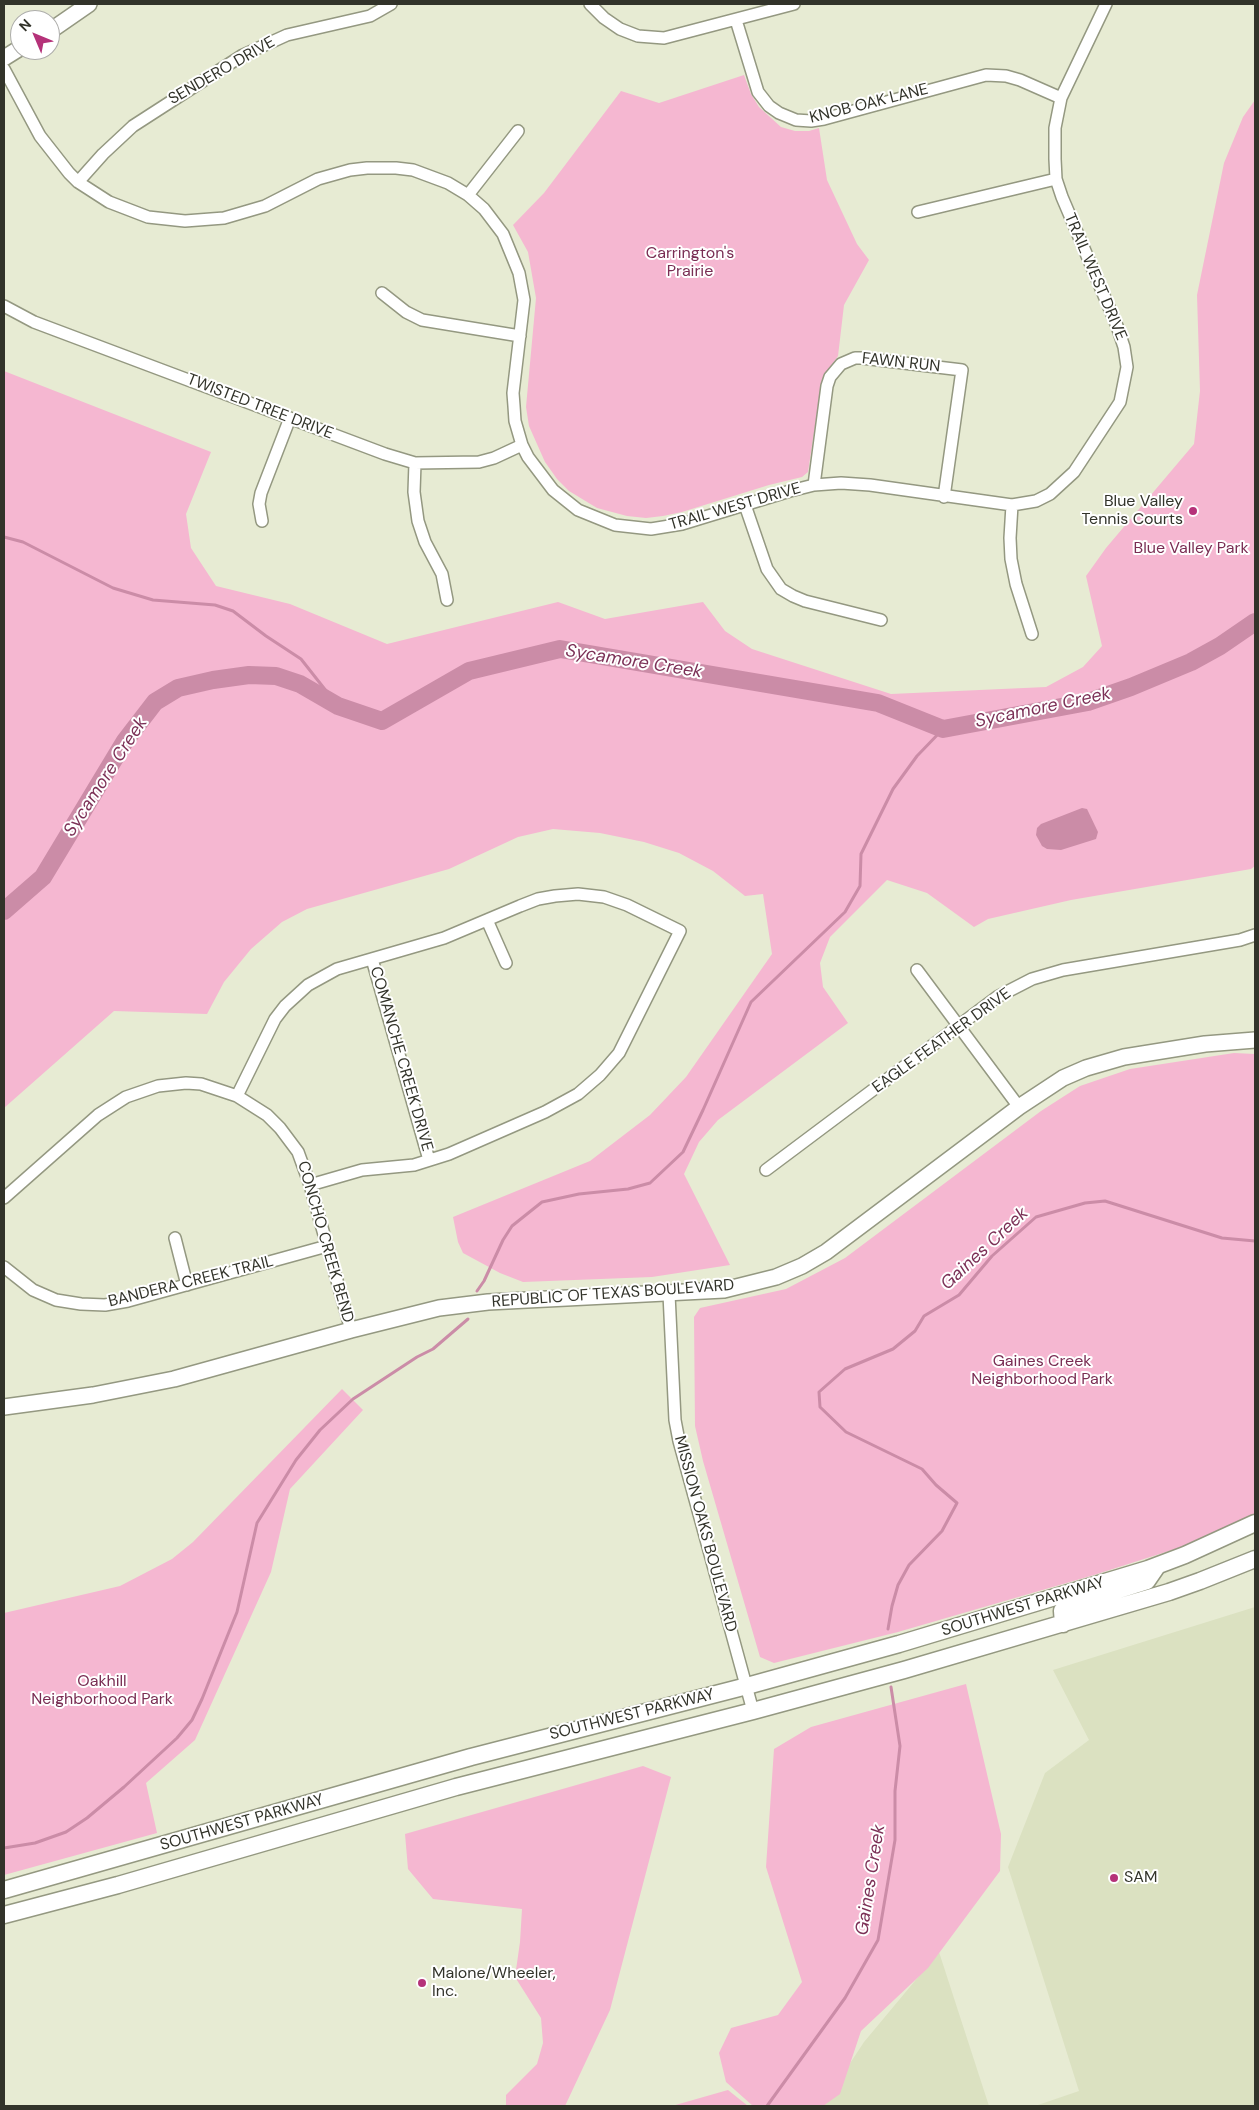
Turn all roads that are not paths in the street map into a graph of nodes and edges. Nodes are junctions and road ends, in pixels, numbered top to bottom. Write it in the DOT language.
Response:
graph roads {
  1 [pos="90,4"];
  2 [pos="391,4"];
  3 [pos="590,4"];
  4 [pos="794,4"];
  5 [pos="1106,4"];
  6 [pos="736,20"];
  7 [pos="60,24"];
  8 [pos="4,69"];
  9 [pos="1061,98"];
  10 [pos="518,131"];
  11 [pos="1056,179"];
  12 [pos="78,182"];
  13 [pos="468,194"];
  14 [pos="918,212"];
  15 [pos="382,293"];
  16 [pos="4,306"];
  17 [pos="520,336"];
  18 [pos="290,418"];
  19 [pos="522,445"];
  20 [pos="415,463"];
  21 [pos="814,485"];
  22 [pos="944,497"];
  23 [pos="745,505"];
  24 [pos="1012,505"];
  25 [pos="262,521"];
  26 [pos="447,600"];
  27 [pos="882,620"];
  28 [pos="1032,634"];
  29 [pos="487,920"];
  30 [pos="1255,935"];
  31 [pos="372,959"];
  32 [pos="506,963"];
  33 [pos="917,970"];
  34 [pos="959,1026"];
  35 [pos="1255,1040"];
  36 [pos="237,1096"];
  37 [pos="1018,1108"];
  38 [pos="429,1160"];
  39 [pos="766,1170"];
  40 [pos="310,1185"];
  41 [pos="4,1198"];
  42 [pos="174,1238"];
  43 [pos="327,1246"];
  44 [pos="4,1268"];
  45 [pos="188,1284"];
  46 [pos="669,1294"];
  47 [pos="351,1330"];
  48 [pos="4,1407"];
  49 [pos="1255,1524"];
  50 [pos="1255,1559"];
  51 [pos="1158,1565"];
  52 [pos="1063,1624"];
  53 [pos="747,1686"];
  54 [pos="753,1711"];
  55 [pos="4,1890"];
  56 [pos="4,1916"];
  1 -- 7 [label="street"];
  2 -- 12 [label="street, SENDERO DRIVE"];
  3 -- 6 [label="street"];
  4 -- 6 [label="street"];
  5 -- 9 [label="street, TRAIL WEST DRIVE"];
  6 -- 9 [label="street, KNOB OAK LANE"];
  8 -- 12 [label="street, TRAIL WEST DRIVE"];
  9 -- 11 [label="street, TRAIL WEST DRIVE"];
  10 -- 13 [label="street"];
  11 -- 14 [label="street"];
  11 -- 24 [label="street, TRAIL WEST DRIVE"];
  12 -- 13 [label="street, TRAIL WEST DRIVE"];
  13 -- 17 [label="street, TRAIL WEST DRIVE"];
  15 -- 17 [label="street"];
  16 -- 18 [label="street, TWISTED TREE DRIVE"];
  17 -- 19 [label="street, TRAIL WEST DRIVE"];
  18 -- 20 [label="street, TWISTED TREE DRIVE"];
  18 -- 25 [label="street"];
  19 -- 20 [label="street, TWISTED TREE DRIVE"];
  19 -- 23 [label="street, TRAIL WEST DRIVE"];
  20 -- 26 [label="street"];
  21 -- 22 [label="street, TRAIL WEST DRIVE"];
  21 -- 22 [label="street, FAWN RUN"];
  21 -- 23 [label="street, TRAIL WEST DRIVE"];
  22 -- 24 [label="street, TRAIL WEST DRIVE"];
  23 -- 27 [label="street"];
  24 -- 28 [label="street"];
  29 -- 31 [label="street"];
  29 -- 32 [label="street"];
  29 -- 38 [label="street"];
  30 -- 34 [label="street, EAGLE FEATHER DRIVE"];
  31 -- 36 [label="street"];
  31 -- 38 [label="street, COMANCHE CREEK DRIVE"];
  33 -- 34 [label="street"];
  34 -- 37 [label="street"];
  34 -- 39 [label="street, EAGLE FEATHER DRIVE"];
  35 -- 37 [label="street, REPUBLIC OF TEXAS BOULEVARD"];
  36 -- 40 [label="street, CONCHO CREEK BEND"];
  36 -- 41 [label="street, CONCHO CREEK BEND"];
  37 -- 46 [label="street, REPUBLIC OF TEXAS BOULEVARD"];
  38 -- 40 [label="street"];
  40 -- 43 [label="street, CONCHO CREEK BEND"];
  42 -- 45 [label="street"];
  43 -- 45 [label="street, BANDERA CREEK TRAIL"];
  43 -- 47 [label="street, CONCHO CREEK BEND"];
  44 -- 45 [label="street, BANDERA CREEK TRAIL"];
  46 -- 47 [label="street, REPUBLIC OF TEXAS BOULEVARD"];
  46 -- 53 [label="street, MISSION OAKS BOULEVARD"];
  47 -- 48 [label="street, REPUBLIC OF TEXAS BOULEVARD"];
  49 -- 51 [label="main road, SOUTHWEST PARKWAY"];
  50 -- 52 [label="main road, SOUTHWEST PARKWAY"];
  51 -- 52 [label="main road"];
  51 -- 53 [label="main road, SOUTHWEST PARKWAY"];
  52 -- 54 [label="main road, SOUTHWEST PARKWAY"];
  53 -- 54 [label="street, MISSION OAKS BOULEVARD"];
  53 -- 55 [label="main road, SOUTHWEST PARKWAY"];
  54 -- 56 [label="main road, SOUTHWEST PARKWAY"];
}
